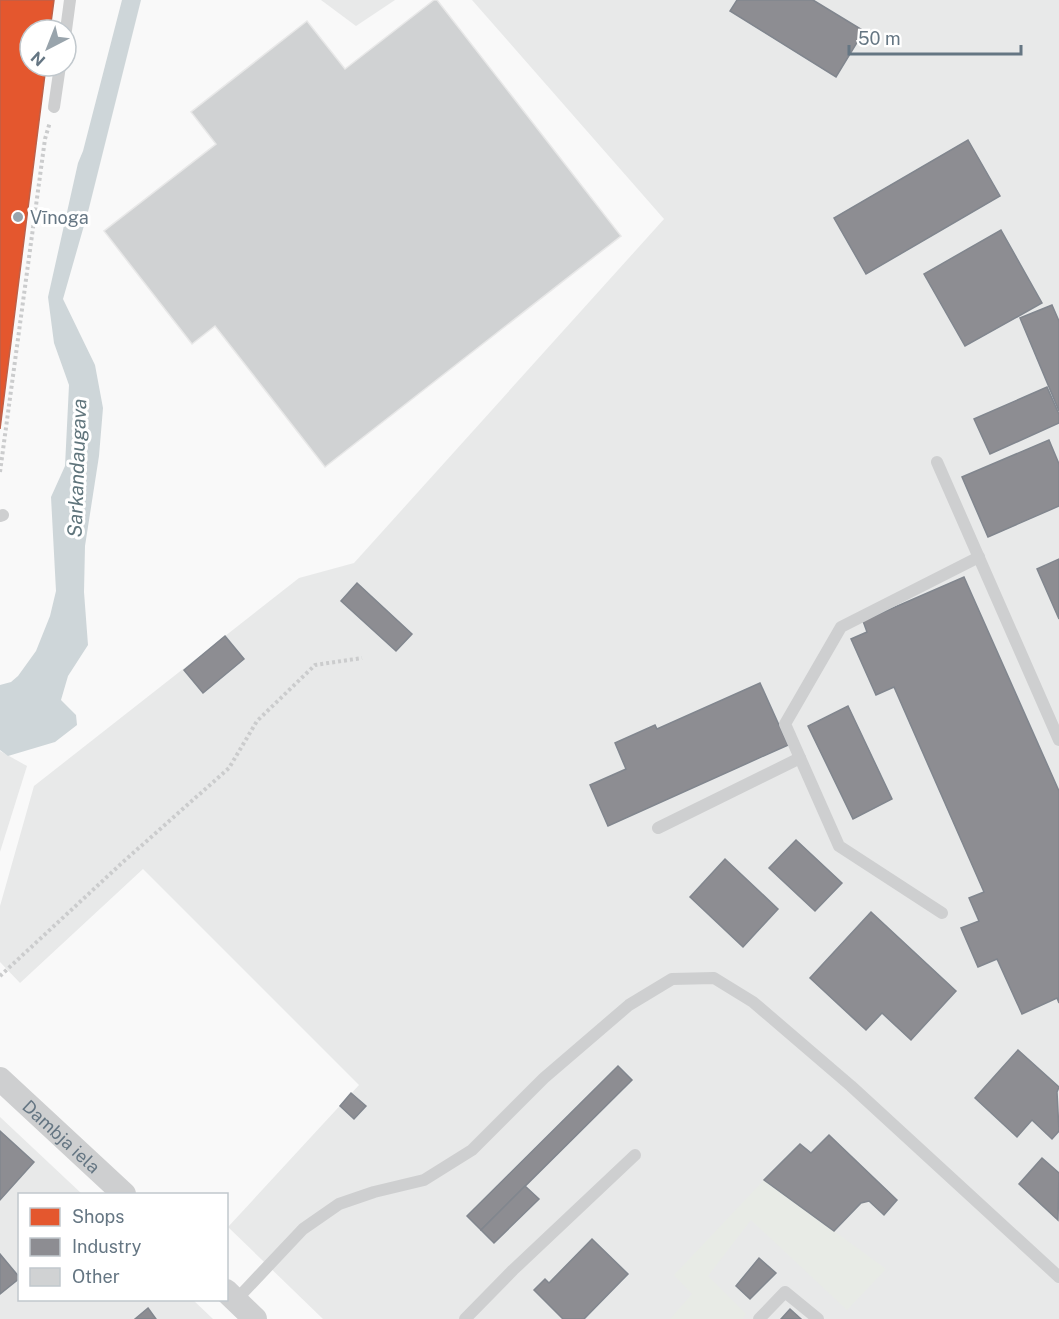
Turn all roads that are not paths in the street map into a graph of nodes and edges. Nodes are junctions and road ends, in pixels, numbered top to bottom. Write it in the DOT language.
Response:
graph roads {
  1 [pos="70,0"];
  2 [pos="68,18"];
  3 [pos="58,78"];
  4 [pos="54,108"];
  5 [pos="937,462"];
  6 [pos="979,557"];
  7 [pos="1059,740"];
  8 [pos="800,758"];
  9 [pos="658,828"];
  10 [pos="942,913"];
  11 [pos="0,1079"];
  12 [pos="635,1155"];
  13 [pos="123,1193"];
  14 [pos="1059,1277"];
  15 [pos="231,1296"];
  16 [pos="255,1319"];
  17 [pos="465,1319"];
  18 [pos="759,1319"];
  19 [pos="818,1319"];
  1 -- 2 [label="lane"];
  3 -- 4 [label="lane"];
  5 -- 6 [label="lane"];
  6 -- 7 [label="lane"];
  6 -- 8 [label="lane"];
  8 -- 9 [label="lane"];
  8 -- 10 [label="lane"];
  11 -- 13 [label="street, Dambja iela"];
  12 -- 17 [label="lane"];
  14 -- 15 [label="lane"];
  15 -- 16 [label="street"];
  18 -- 19 [label="lane"];
}
